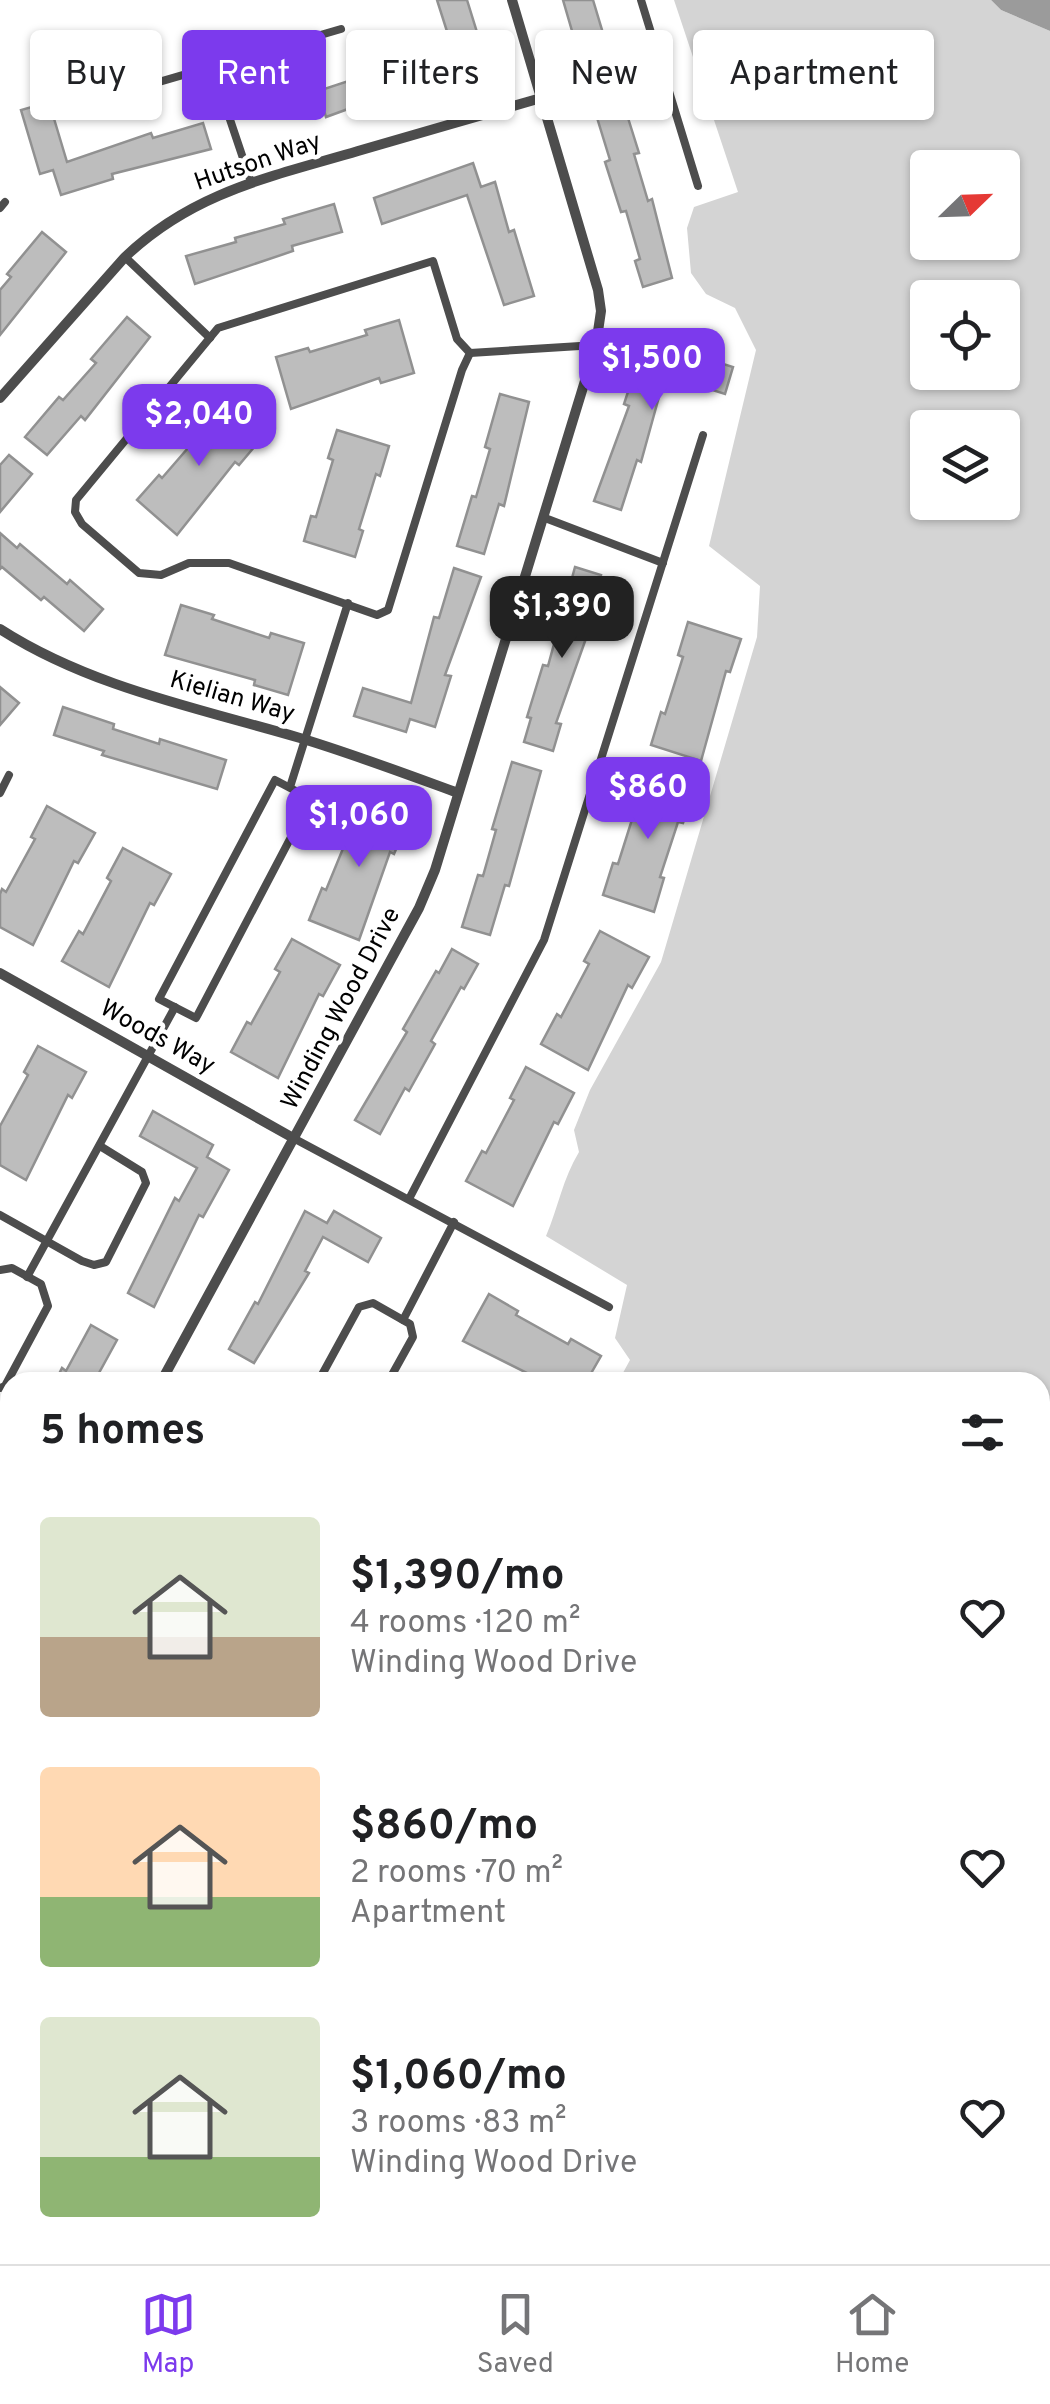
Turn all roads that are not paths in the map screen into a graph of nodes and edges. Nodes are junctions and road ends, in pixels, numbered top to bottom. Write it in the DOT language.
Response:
graph roads {
  1 [pos="512,0"];
  2 [pos="641,0"];
  3 [pos="340,29"];
  4 [pos="650,30"];
  5 [pos="326,33"];
  6 [pos="535,78"];
  7 [pos="535,100"];
  8 [pos="673,105"];
  9 [pos="231,120"];
  10 [pos="548,120"];
  11 [pos="252,182"];
  12 [pos="698,186"];
  13 [pos="124,257"];
  14 [pos="210,338"];
  15 [pos="596,346"];
  16 [pos="470,353"];
  17 [pos="0,398"];
  18 [pos="703,435"];
  19 [pos="544,518"];
  20 [pos="663,563"];
  21 [pos="348,604"];
  22 [pos="0,629"];
  23 [pos="304,740"];
  24 [pos="9,775"];
  25 [pos="290,788"];
  26 [pos="0,792"];
  27 [pos="458,793"];
  28 [pos="0,973"];
  29 [pos="175,1007"];
  30 [pos="149,1055"];
  31 [pos="295,1138"];
  32 [pos="100,1146"];
  33 [pos="409,1198"];
  34 [pos="0,1215"];
  35 [pos="454,1222"];
  36 [pos="47,1241"];
  37 [pos="0,1270"];
  38 [pos="27,1277"];
  39 [pos="609,1307"];
  40 [pos="403,1320"];
  41 [pos="13,1372"];
  42 [pos="166,1372"];
  43 [pos="323,1372"];
  44 [pos="394,1372"];
  1 -- 6 [label="street, Winding Wood Drive"];
  2 -- 4 [label="lane"];
  3 -- 5 [label="lane"];
  7 -- 11 [label="street, Hutson Way"];
  8 -- 12 [label="lane"];
  9 -- 11 [label="lane"];
  10 -- 15 [label="street, Winding Wood Drive"];
  11 -- 13 [label="street, Hutson Way"];
  13 -- 14 [label="lane"];
  13 -- 17 [label="street, Hutson Way"];
  14 -- 16 [label="lane"];
  14 -- 21 [label="lane"];
  15 -- 16 [label="lane"];
  15 -- 19 [label="street, Winding Wood Drive"];
  16 -- 21 [label="lane"];
  18 -- 20 [label="lane"];
  19 -- 20 [label="lane"];
  19 -- 27 [label="street, Winding Wood Drive"];
  20 -- 33 [label="lane"];
  21 -- 23 [label="lane"];
  22 -- 23 [label="street, Kielian Way"];
  23 -- 25 [label="lane"];
  23 -- 27 [label="street, Kielian Way"];
  24 -- 26 [label="lane"];
  25 -- 29 [label="lane"];
  25 -- 29 [label="lane"];
  27 -- 31 [label="street, Winding Wood Drive"];
  28 -- 30 [label="street, Woods Way"];
  29 -- 30 [label="lane"];
  30 -- 31 [label="street, Woods Way"];
  30 -- 32 [label="lane"];
  31 -- 33 [label="lane"];
  31 -- 42 [label="street, Winding Wood Drive"];
  32 -- 36 [label="lane"];
  32 -- 36 [label="lane"];
  33 -- 35 [label="lane"];
  34 -- 36 [label="lane"];
  35 -- 39 [label="lane"];
  35 -- 40 [label="lane"];
  36 -- 38 [label="lane"];
  37 -- 38 [label="lane"];
  38 -- 41 [label="lane"];
  40 -- 43 [label="lane"];
  40 -- 44 [label="lane"];
}
